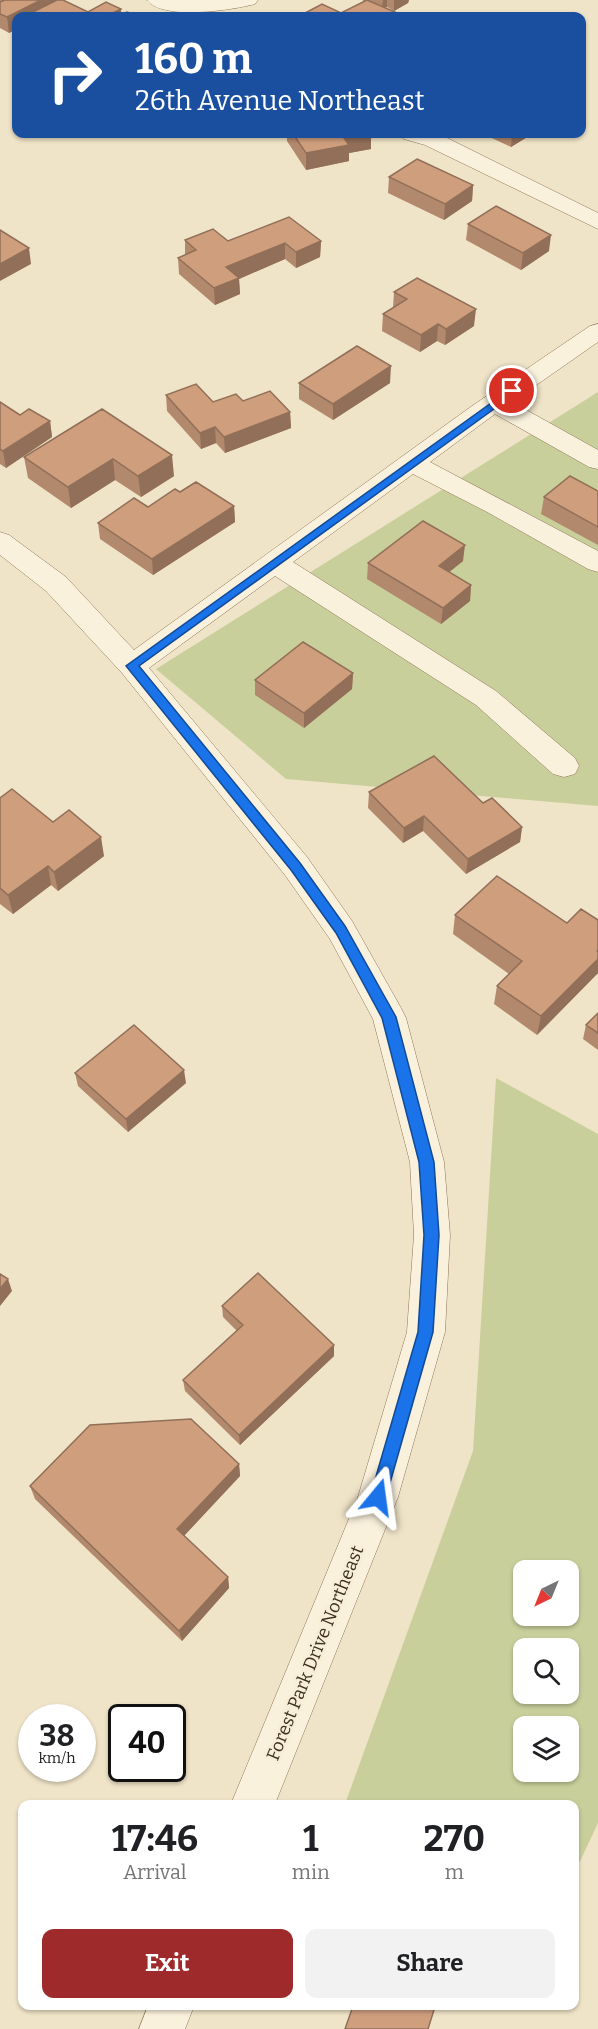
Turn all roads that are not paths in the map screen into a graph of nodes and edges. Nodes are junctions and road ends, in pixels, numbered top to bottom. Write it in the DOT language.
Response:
graph roads {
  1 [pos="157,0"];
  2 [pos="248,0"];
  3 [pos="426,138"];
  4 [pos="598,222"];
  5 [pos="598,331"];
  6 [pos="495,403"];
  7 [pos="598,461"];
  8 [pos="412,463"];
  9 [pos="0,542"];
  10 [pos="598,562"];
  11 [pos="275,563"];
  12 [pos="132,666"];
  13 [pos="564,766"];
  14 [pos="255,1800"];
  15 [pos="169,2010"];
  16 [pos="162,2029"];
  1 -- 2 [label="street"];
  3 -- 4 [label="street"];
  5 -- 6 [label="street"];
  6 -- 7 [label="street"];
  6 -- 8 [label="street"];
  8 -- 10 [label="street"];
  8 -- 11 [label="street"];
  9 -- 12 [label="street, Forest Park Drive Northeast"];
  11 -- 12 [label="street"];
  11 -- 13 [label="street"];
  12 -- 14 [label="street, Forest Park Drive Northeast"];
  15 -- 16 [label="street"];
}
